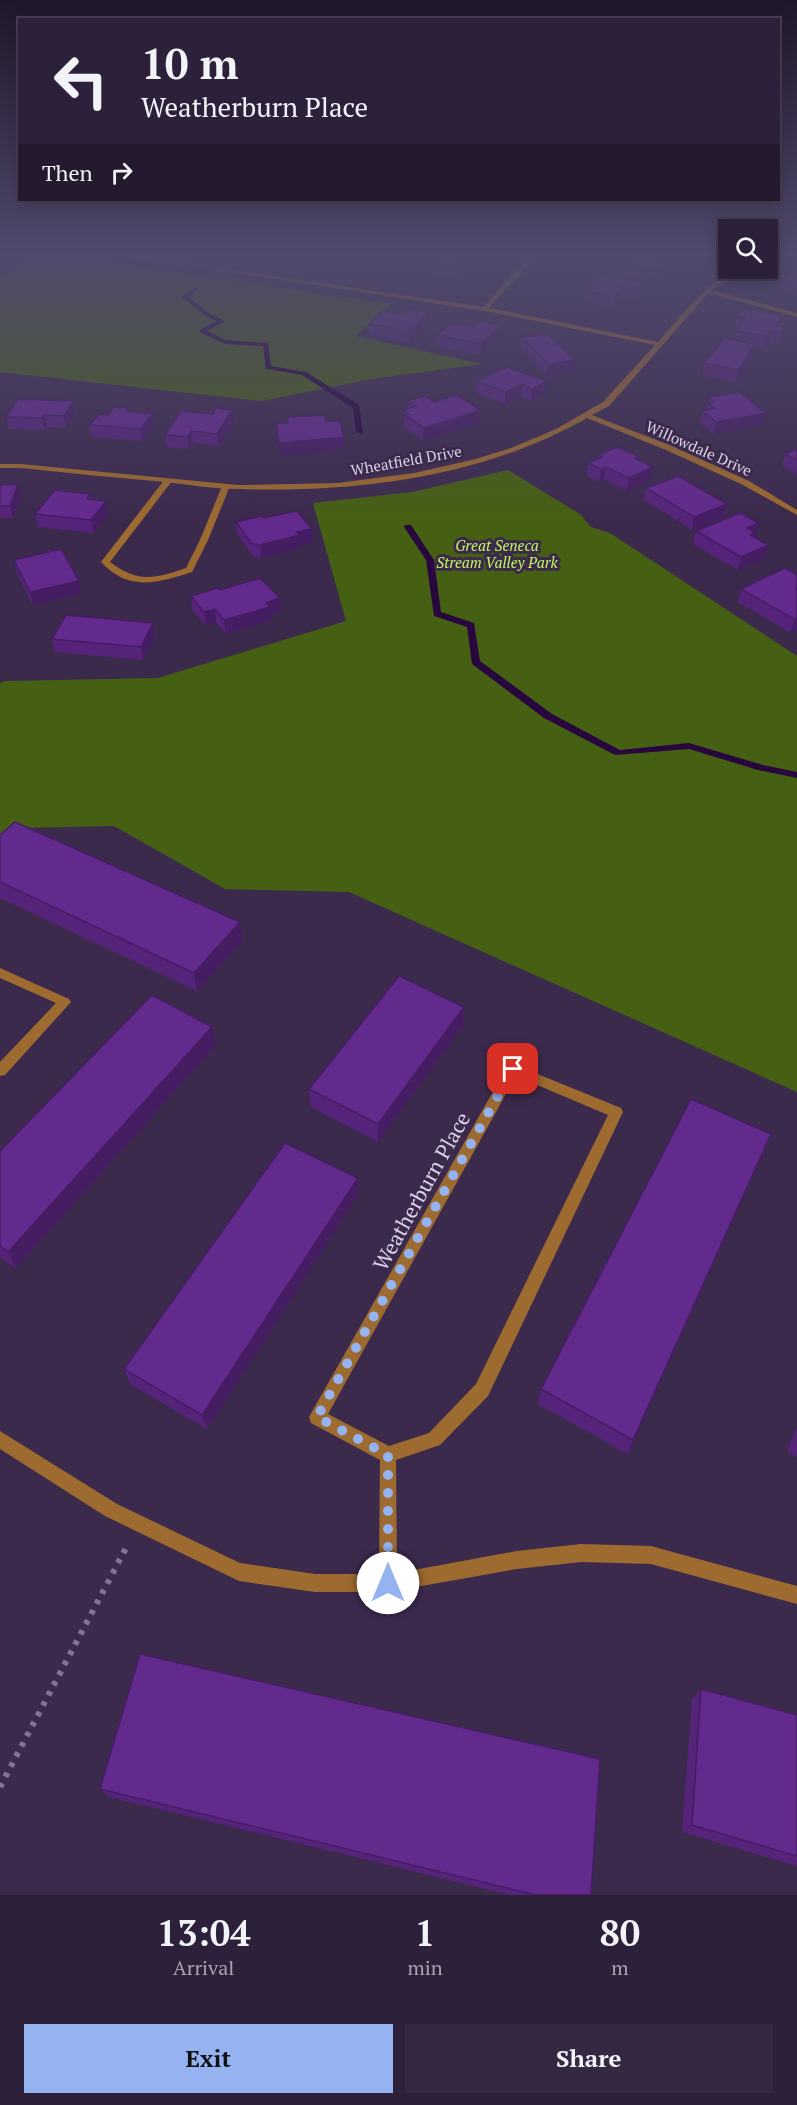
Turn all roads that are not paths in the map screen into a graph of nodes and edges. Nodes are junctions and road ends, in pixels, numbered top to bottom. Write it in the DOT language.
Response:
graph roads {
  1 [pos="660,344"];
  2 [pos="586,416"];
  3 [pos="0,466"];
  4 [pos="168,481"];
  5 [pos="226,486"];
  6 [pos="797,513"];
  7 [pos="0,973"];
  8 [pos="0,1071"];
  9 [pos="0,1439"];
  10 [pos="388,1455"];
  11 [pos="388,1583"];
  12 [pos="797,1595"];
  1 -- 2 [label="street, Wheatfield Drive"];
  2 -- 5 [label="street, Wheatfield Drive"];
  2 -- 6 [label="street, Willowdale Drive"];
  3 -- 4 [label="street, Wheatfield Drive"];
  4 -- 5 [label="street, Wheatfield Drive"];
  4 -- 5 [label="street"];
  7 -- 8 [label="street"];
  9 -- 11 [label="street"];
  10 -- 10 [label="street, Weatherburn Place"];
  10 -- 11 [label="street"];
  11 -- 12 [label="street"];
}
